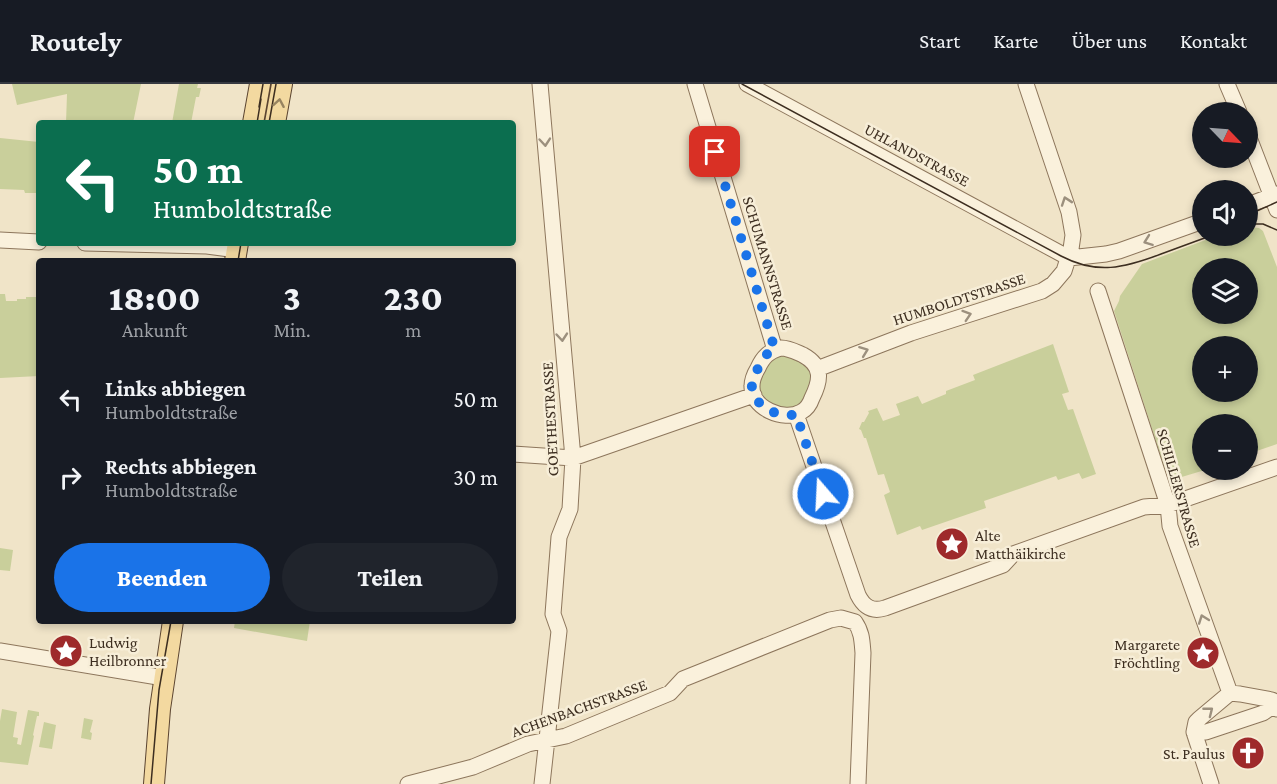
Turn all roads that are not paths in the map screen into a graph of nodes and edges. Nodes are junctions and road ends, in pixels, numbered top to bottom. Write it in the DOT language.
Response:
graph roads {
  1 [pos="260,84"];
  2 [pos="282,84"];
  3 [pos="540,84"];
  4 [pos="695,84"];
  5 [pos="747,84"];
  6 [pos="1026,84"];
  7 [pos="1227,84"];
  8 [pos="1235,102"];
  9 [pos="254,120"];
  10 [pos="276,120"];
  11 [pos="1258,159"];
  12 [pos="1275,200"];
  13 [pos="1258,203"];
  14 [pos="1192,225"];
  15 [pos="0,240"];
  16 [pos="36,242"];
  17 [pos="207,246"];
  18 [pos="237,252"];
  19 [pos="1069,258"];
  20 [pos="1098,291"];
  21 [pos="775,350"];
  22 [pos="817,369"];
  23 [pos="754,395"];
  24 [pos="796,414"];
  25 [pos="516,454"];
  26 [pos="573,458"];
  27 [pos="1277,467"];
  28 [pos="1168,505"];
  29 [pos="173,624"];
  30 [pos="0,651"];
  31 [pos="164,678"];
  32 [pos="1230,693"];
  33 [pos="1275,703"];
  34 [pos="1194,732"];
  35 [pos="546,740"];
  36 [pos="154,784"];
  37 [pos="408,784"];
  38 [pos="542,784"];
  39 [pos="858,784"];
  40 [pos="1211,784"];
  1 -- 9 [label="main road"];
  10 -- 2 [label="main road, one-way"];
  3 -- 26 [label="street, GOETHESTRASSE, one-way"];
  4 -- 21 [label="street, SCHUMANNSTRASSE"];
  5 -- 19 [label="street, UHLANDSTRASSE"];
  19 -- 6 [label="street, one-way"];
  7 -- 8 [label="street"];
  11 -- 12 [label="street"];
  12 -- 13 [label="street"];
  14 -- 19 [label="street, one-way"];
  15 -- 16 [label="street"];
  17 -- 18 [label="street"];
  22 -- 19 [label="street, HUMBOLDTSTRASSE, one-way"];
  20 -- 28 [label="street, SCHILLERSTRASSE"];
  21 -- 22 [label="street"];
  21 -- 23 [label="street"];
  22 -- 24 [label="street"];
  23 -- 24 [label="street"];
  23 -- 26 [label="street"];
  24 -- 28 [label="street"];
  25 -- 26 [label="street"];
  26 -- 35 [label="street, GOETHESTRASSE"];
  27 -- 28 [label="street"];
  32 -- 28 [label="street, SCHILLERSTRASSE, one-way"];
  29 -- 31 [label="main road"];
  30 -- 31 [label="street"];
  31 -- 36 [label="main road"];
  32 -- 33 [label="street"];
  34 -- 32 [label="street, one-way"];
  33 -- 34 [label="street"];
  34 -- 40 [label="street"];
  35 -- 37 [label="street, ACHENBACHSTRASSE"];
  35 -- 38 [label="street, GOETHESTRASSE"];
  35 -- 39 [label="street, ACHENBACHSTRASSE"];
}
